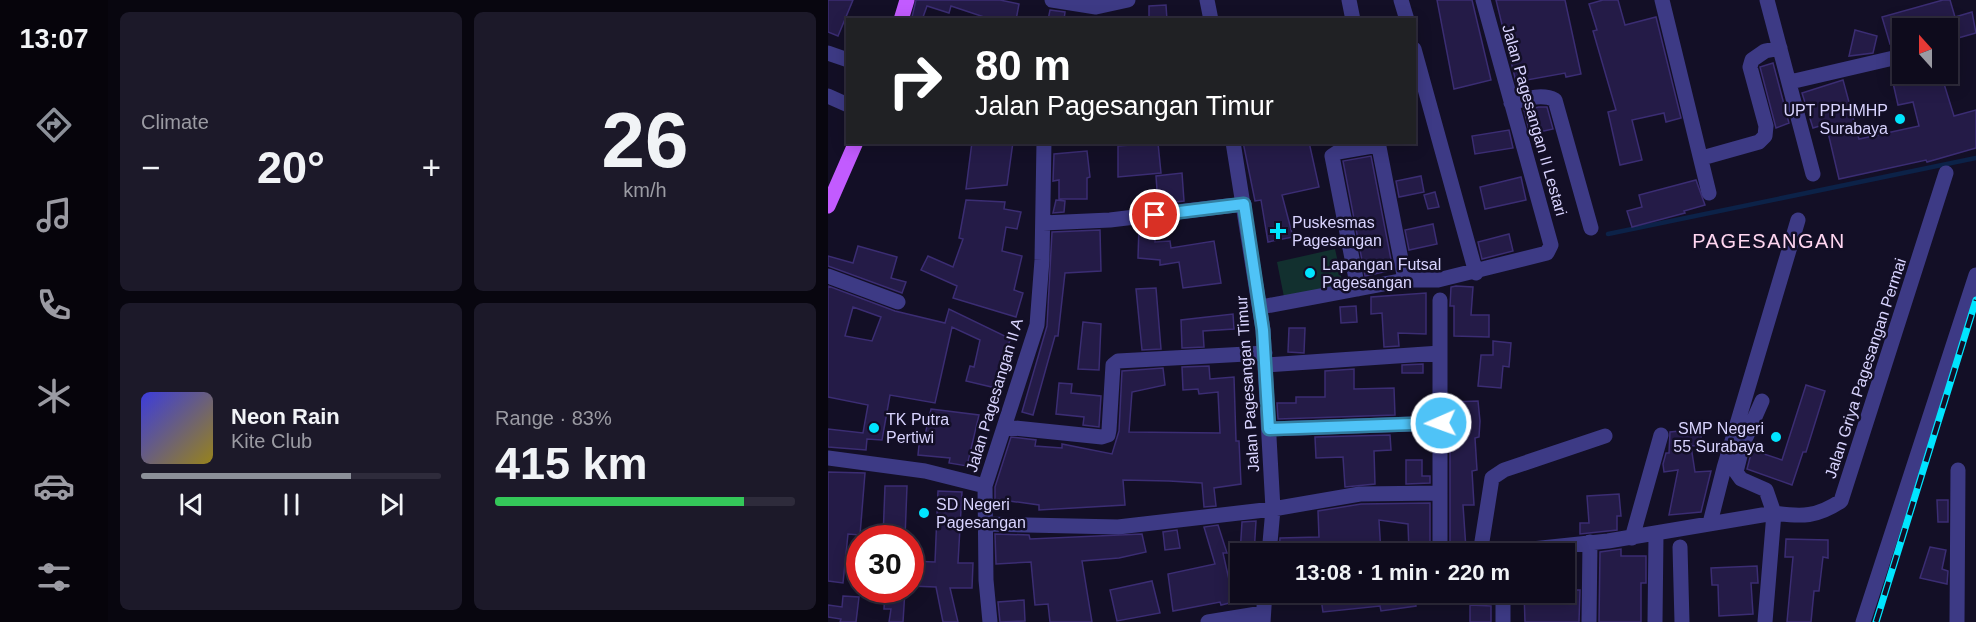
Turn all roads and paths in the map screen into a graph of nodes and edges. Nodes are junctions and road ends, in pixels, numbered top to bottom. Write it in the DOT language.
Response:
graph roads {
  1 [pos="907,0"];
  2 [pos="1053,0"];
  3 [pos="1128,0"];
  4 [pos="1207,0"];
  5 [pos="1349,0"];
  6 [pos="1401,0"];
  7 [pos="1483,0"];
  8 [pos="1662,0"];
  9 [pos="1767,0"];
  10 [pos="1093,14"];
  11 [pos="902,18"];
  12 [pos="1211,18"];
  13 [pos="1353,18"];
  14 [pos="1406,18"];
  15 [pos="1780,48"];
  16 [pos="828,53"];
  17 [pos="1416,56"];
  18 [pos="1892,58"];
  19 [pos="846,59"];
  20 [pos="1790,82"];
  21 [pos="828,96"];
  22 [pos="1511,103"];
  23 [pos="846,104"];
  24 [pos="855,144"];
  25 [pos="1044,144"];
  26 [pos="1233,144"];
  27 [pos="1374,144"];
  28 [pos="1378,144"];
  29 [pos="1702,158"];
  30 [pos="1946,173"];
  31 [pos="1813,174"];
  32 [pos="1709,193"];
  33 [pos="1244,204"];
  34 [pos="828,206"];
  35 [pos="1798,220"];
  36 [pos="1043,223"];
  37 [pos="1592,228"];
  38 [pos="1476,273"];
  39 [pos="1976,275"];
  40 [pos="828,276"];
  41 [pos="1405,280"];
  42 [pos="1358,289"];
  43 [pos="1440,300"];
  44 [pos="898,302"];
  45 [pos="1261,307"];
  46 [pos="1440,353"];
  47 [pos="1265,359"];
  48 [pos="1762,401"];
  49 [pos="1441,423"];
  50 [pos="1005,427"];
  51 [pos="1269,429"];
  52 [pos="1661,435"];
  53 [pos="1605,436"];
  54 [pos="828,458"];
  55 [pos="1958,470"];
  56 [pos="985,486"];
  57 [pos="1440,493"];
  58 [pos="1273,509"];
  59 [pos="1774,513"];
  60 [pos="984,524"];
  61 [pos="1710,524"];
  62 [pos="1656,535"];
  63 [pos="1632,538"];
  64 [pos="1590,542"];
  65 [pos="1270,543"];
  66 [pos="1440,543"];
  67 [pos="1483,543"];
  68 [pos="1575,544"];
  69 [pos="1680,547"];
  70 [pos="1264,603"];
  71 [pos="1503,603"];
  72 [pos="1263,618"];
  73 [pos="990,622"];
  74 [pos="1208,622"];
  75 [pos="1503,622"];
  76 [pos="1589,622"];
  77 [pos="1656,622"];
  78 [pos="1682,622"];
  79 [pos="1765,622"];
  80 [pos="1863,622"];
  81 [pos="1957,622"];
  1 -- 11 [label="main road"];
  2 -- 10 [label="street"];
  3 -- 10 [label="street"];
  4 -- 12 [label="street"];
  5 -- 13 [label="street"];
  6 -- 14 [label="street"];
  7 -- 22 [label="street, Jalan Pagesangan II Lestari"];
  8 -- 29 [label="street"];
  9 -- 15 [label="street"];
  15 -- 20 [label="street"];
  15 -- 29 [label="street"];
  16 -- 19 [label="street"];
  17 -- 38 [label="street"];
  18 -- 20 [label="street"];
  20 -- 31 [label="street"];
  21 -- 23 [label="street"];
  22 -- 37 [label="street"];
  22 -- 38 [label="street, Jalan Pagesangan II Lestari"];
  24 -- 34 [label="main road"];
  25 -- 36 [label="street, Jalan Pagesangan II A"];
  26 -- 33 [label="street, Jalan Pagesangan Timur"];
  27 -- 42 [label="street"];
  28 -- 41 [label="street"];
  29 -- 32 [label="street"];
  30 -- 59 [label="street, Jalan Griya Pagesangan Permai"];
  33 -- 36 [label="street"];
  33 -- 45 [label="street, Jalan Pagesangan Timur"];
  35 -- 61 [label="street"];
  36 -- 50 [label="street, Jalan Pagesangan II A"];
  38 -- 41 [label="street"];
  39 -- 80 [label="street"];
  40 -- 44 [label="street"];
  41 -- 42 [label="street"];
  42 -- 45 [label="street"];
  43 -- 46 [label="street"];
  45 -- 47 [label="street, Jalan Pagesangan Timur"];
  46 -- 47 [label="street"];
  46 -- 49 [label="street"];
  47 -- 50 [label="street"];
  47 -- 51 [label="street, Jalan Pagesangan Timur"];
  48 -- 59 [label="street"];
  49 -- 51 [label="street"];
  49 -- 57 [label="street"];
  50 -- 56 [label="street, Jalan Pagesangan II A"];
  51 -- 58 [label="street, Jalan Pagesangan Timur"];
  52 -- 63 [label="street"];
  53 -- 67 [label="street"];
  54 -- 56 [label="street"];
  55 -- 81 [label="street"];
  56 -- 60 [label="street, Jalan Pagesangan II A"];
  57 -- 58 [label="street"];
  57 -- 66 [label="street"];
  58 -- 60 [label="street"];
  58 -- 65 [label="street, Jalan Pagesangan Timur"];
  59 -- 61 [label="street, Jalan Griya Pagesangan Permai"];
  59 -- 79 [label="street"];
  60 -- 73 [label="street, Jalan Pagesangan II A"];
  61 -- 62 [label="street, Jalan Griya Pagesangan Permai"];
  62 -- 63 [label="street, Jalan Griya Pagesangan Permai"];
  62 -- 77 [label="street"];
  63 -- 64 [label="street, Jalan Griya Pagesangan Permai"];
  64 -- 68 [label="street, Jalan Griya Pagesangan Permai"];
  64 -- 76 [label="street"];
  69 -- 78 [label="street"];
  70 -- 72 [label="street"];
  71 -- 75 [label="street"];
  72 -- 74 [label="street"];
}
